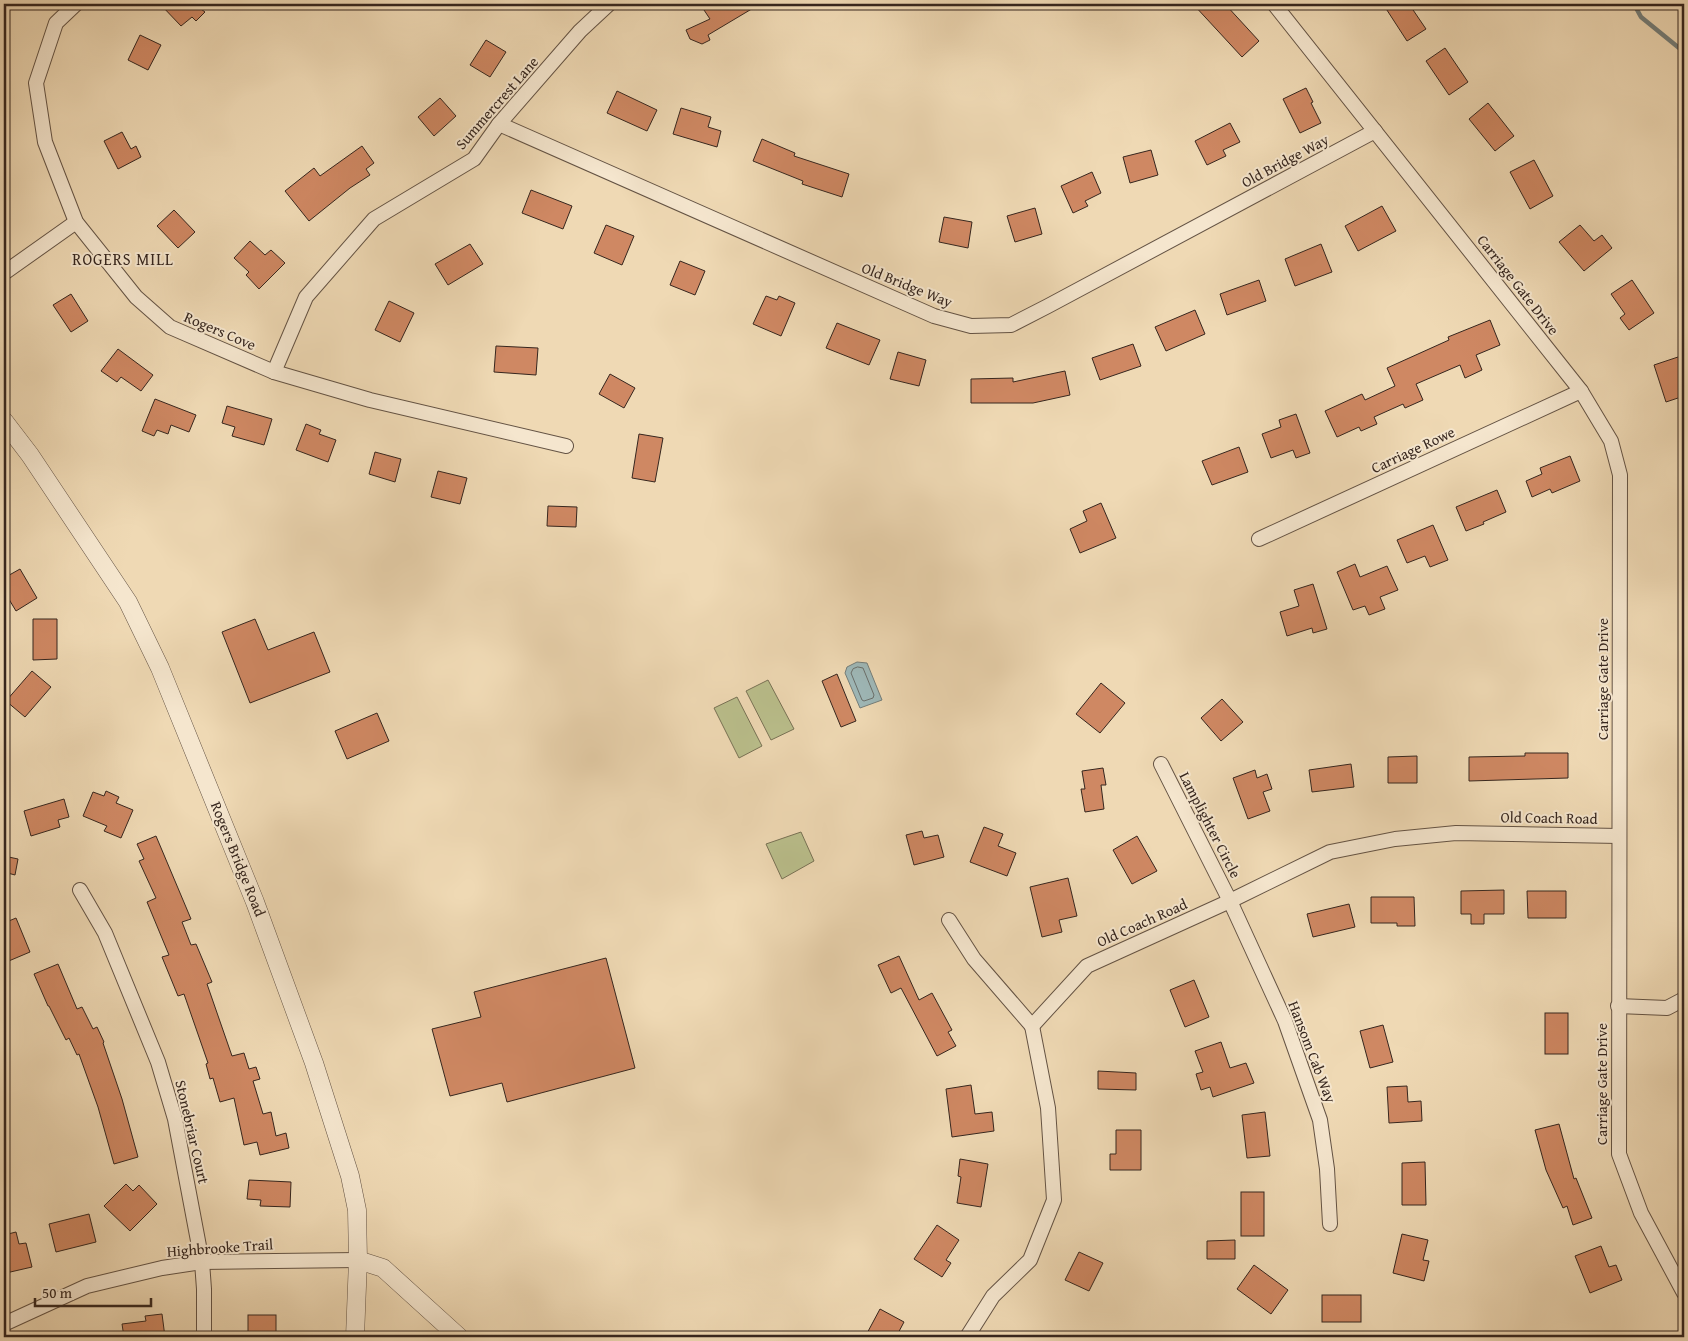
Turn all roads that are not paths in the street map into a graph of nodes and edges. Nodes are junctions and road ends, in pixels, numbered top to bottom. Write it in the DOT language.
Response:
graph roads {
  1 [pos="76,4"];
  2 [pos="609,4"];
  3 [pos="1274,4"];
  4 [pos="499,124"];
  5 [pos="1375,131"];
  6 [pos="76,222"];
  7 [pos="4,273"];
  8 [pos="274,372"];
  9 [pos="1581,391"];
  10 [pos="4,421"];
  11 [pos="566,446"];
  12 [pos="1259,538"];
  13 [pos="1161,764"];
  14 [pos="1619,836"];
  15 [pos="80,890"];
  16 [pos="1230,901"];
  17 [pos="948,920"];
  18 [pos="1684,999"];
  19 [pos="1618,1006"];
  20 [pos="1032,1026"];
  21 [pos="1330,1224"];
  22 [pos="358,1260"];
  23 [pos="202,1262"];
  24 [pos="1684,1294"];
  25 [pos="4,1324"];
  26 [pos="204,1337"];
  27 [pos="355,1337"];
  28 [pos="459,1337"];
  29 [pos="967,1337"];
  1 -- 6 [label="street, Rogers Cove"];
  2 -- 4 [label="street, Summercrest Lane"];
  3 -- 5 [label="street"];
  4 -- 5 [label="street, Old Bridge Way"];
  4 -- 8 [label="street, Summercrest Lane"];
  5 -- 9 [label="street, Carriage Gate Drive"];
  6 -- 7 [label="street"];
  6 -- 8 [label="street, Rogers Cove"];
  8 -- 11 [label="street, Rogers Cove"];
  9 -- 12 [label="street, Carriage Rowe"];
  9 -- 14 [label="street, Carriage Gate Drive"];
  10 -- 22 [label="street, Rogers Bridge Road"];
  13 -- 16 [label="street, Lamplighter Circle"];
  14 -- 16 [label="street, Old Coach Road"];
  14 -- 19 [label="street, Carriage Gate Drive"];
  15 -- 23 [label="street, Stonebriar Court"];
  16 -- 20 [label="street, Old Coach Road"];
  16 -- 21 [label="street, Hansom Cab Way"];
  17 -- 20 [label="street"];
  18 -- 19 [label="street"];
  19 -- 24 [label="street, Carriage Gate Drive"];
  20 -- 29 [label="street"];
  22 -- 23 [label="street, Highbrooke Trail"];
  22 -- 27 [label="street, Rogers Bridge Road"];
  22 -- 28 [label="street"];
  23 -- 25 [label="street, Highbrooke Trail"];
  23 -- 26 [label="street, Stonebriar Court"];
}
